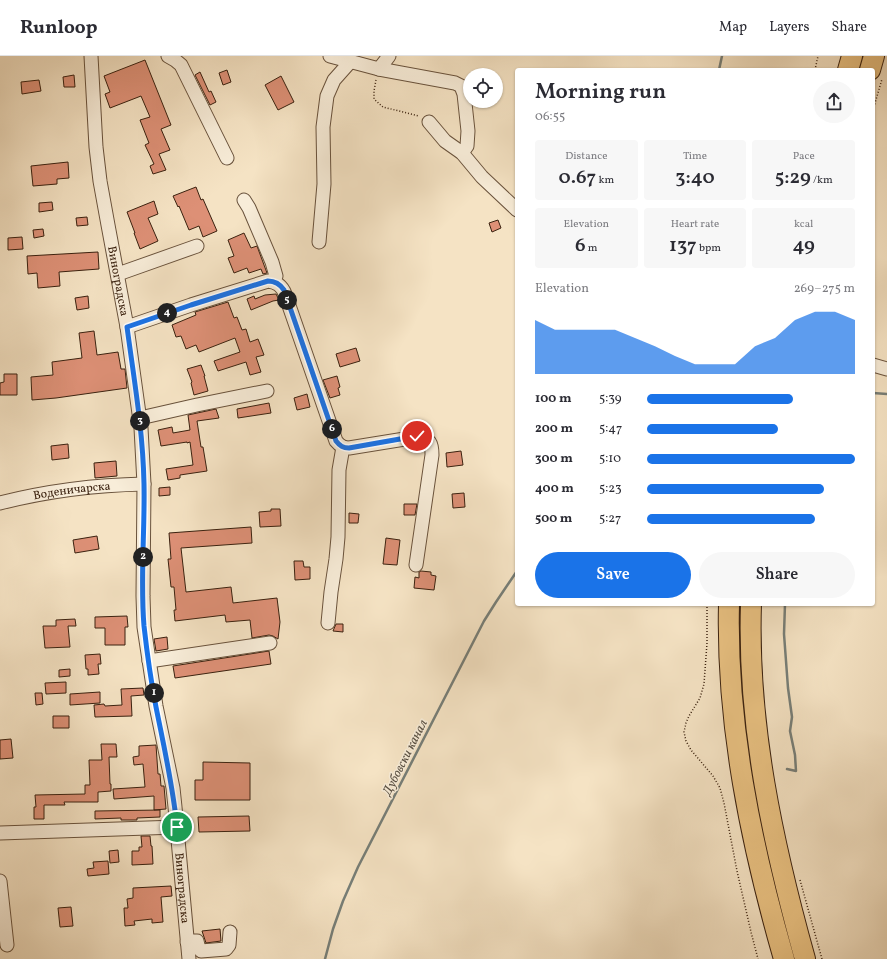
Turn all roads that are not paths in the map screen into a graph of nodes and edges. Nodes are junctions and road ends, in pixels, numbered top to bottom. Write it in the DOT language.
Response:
graph roads {
  1 [pos="91,56"];
  2 [pos="168,56"];
  3 [pos="330,56"];
  4 [pos="389,56"];
  5 [pos="852,56"];
  6 [pos="350,62"];
  7 [pos="849,68"];
  8 [pos="379,69"];
  9 [pos="429,122"];
  10 [pos="462,154"];
  11 [pos="227,158"];
  12 [pos="244,200"];
  13 [pos="515,208"];
  14 [pos="319,242"];
  15 [pos="197,246"];
  16 [pos="118,274"];
  17 [pos="274,282"];
  18 [pos="127,327"];
  19 [pos="875,366"];
  20 [pos="887,369"];
  21 [pos="267,391"];
  22 [pos="140,418"];
  23 [pos="342,447"];
  24 [pos="144,484"];
  25 [pos="0,503"];
  26 [pos="416,565"];
  27 [pos="729,606"];
  28 [pos="750,606"];
  29 [pos="328,623"];
  30 [pos="270,643"];
  31 [pos="149,661"];
  32 [pos="177,827"];
  33 [pos="0,833"];
  34 [pos="0,881"];
  35 [pos="230,932"];
  36 [pos="187,942"];
  37 [pos="7,944"];
  38 [pos="189,959"];
  39 [pos="784,959"];
  40 [pos="805,959"];
  1 -- 16 [label="street, Виноградска"];
  2 -- 11 [label="street"];
  3 -- 6 [label="street"];
  4 -- 8 [label="street"];
  5 -- 7 [label="highway"];
  6 -- 8 [label="street"];
  6 -- 14 [label="street"];
  8 -- 10 [label="street"];
  9 -- 10 [label="street"];
  10 -- 13 [label="street"];
  12 -- 17 [label="street"];
  15 -- 16 [label="street"];
  16 -- 18 [label="street, Виноградска"];
  17 -- 18 [label="street"];
  17 -- 23 [label="street"];
  18 -- 22 [label="street, Виноградска"];
  19 -- 20 [label="street"];
  21 -- 22 [label="street"];
  22 -- 24 [label="street, Виноградска"];
  23 -- 26 [label="street"];
  23 -- 29 [label="street"];
  24 -- 25 [label="street, Воденичарска"];
  24 -- 31 [label="street, Виноградска"];
  27 -- 39 [label="highway"];
  28 -- 40 [label="highway"];
  30 -- 31 [label="street"];
  31 -- 32 [label="street, Виноградска"];
  32 -- 33 [label="street"];
  32 -- 36 [label="street, Виноградска"];
  34 -- 37 [label="street"];
  35 -- 36 [label="street"];
  36 -- 38 [label="street, Виноградска"];
}
